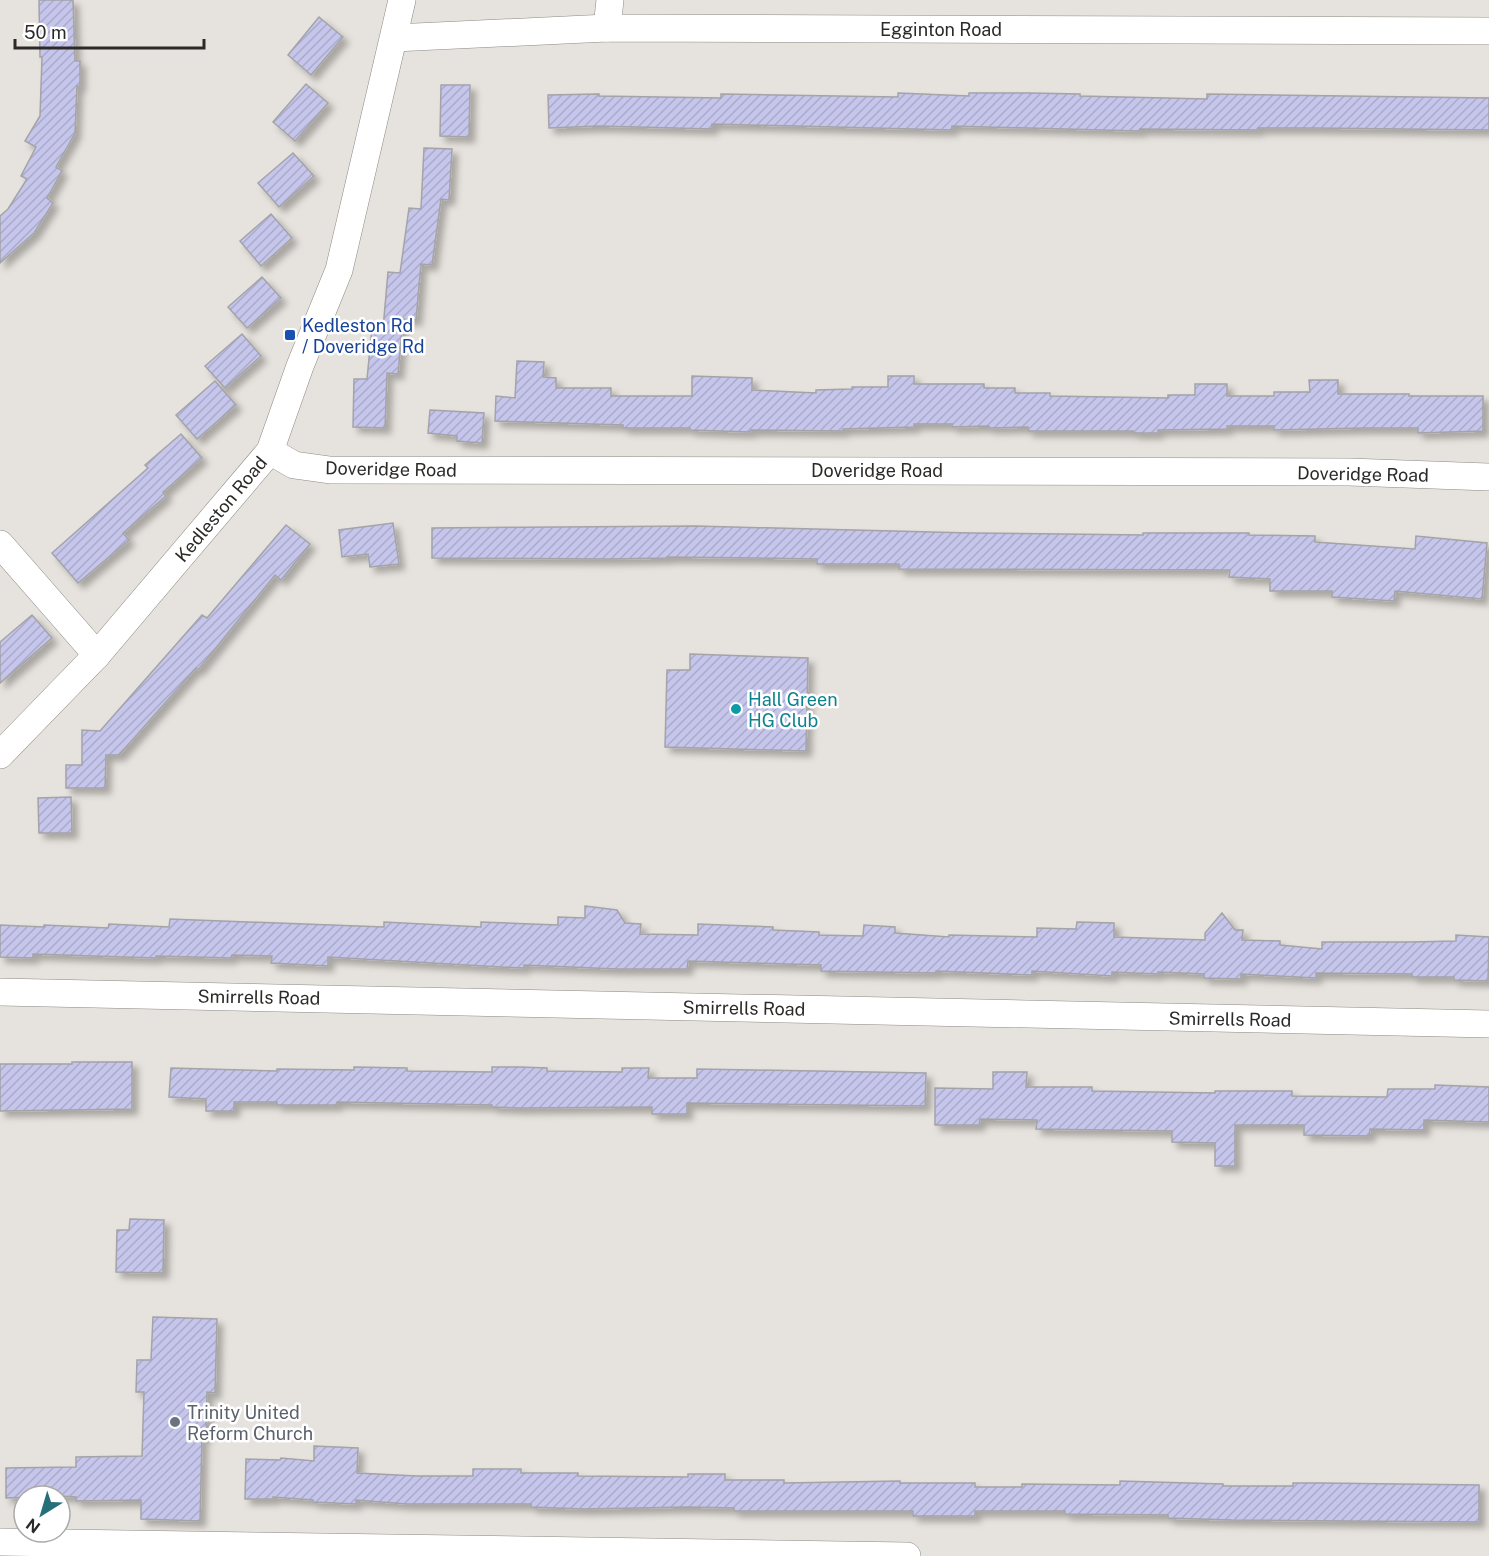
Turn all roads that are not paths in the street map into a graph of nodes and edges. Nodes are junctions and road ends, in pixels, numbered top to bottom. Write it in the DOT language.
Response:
graph roads {
  1 [pos="402,0"];
  2 [pos="610,0"];
  3 [pos="607,28"];
  4 [pos="1489,31"];
  5 [pos="394,38"];
  6 [pos="270,451"];
  7 [pos="1489,477"];
  8 [pos="0,544"];
  9 [pos="97,655"];
  10 [pos="0,754"];
  11 [pos="0,992"];
  12 [pos="1489,1024"];
  13 [pos="0,1542"];
  14 [pos="907,1556"];
  1 -- 5 [label="street, Kedleston Road"];
  2 -- 3 [label="street"];
  3 -- 4 [label="street, Egginton Road"];
  3 -- 5 [label="street, Egginton Road"];
  5 -- 6 [label="street, Kedleston Road"];
  6 -- 7 [label="street, Doveridge Road"];
  6 -- 9 [label="street, Kedleston Road"];
  8 -- 9 [label="street"];
  9 -- 10 [label="street, Kedleston Road"];
  11 -- 12 [label="street, Smirrells Road"];
  13 -- 14 [label="street"];
}
